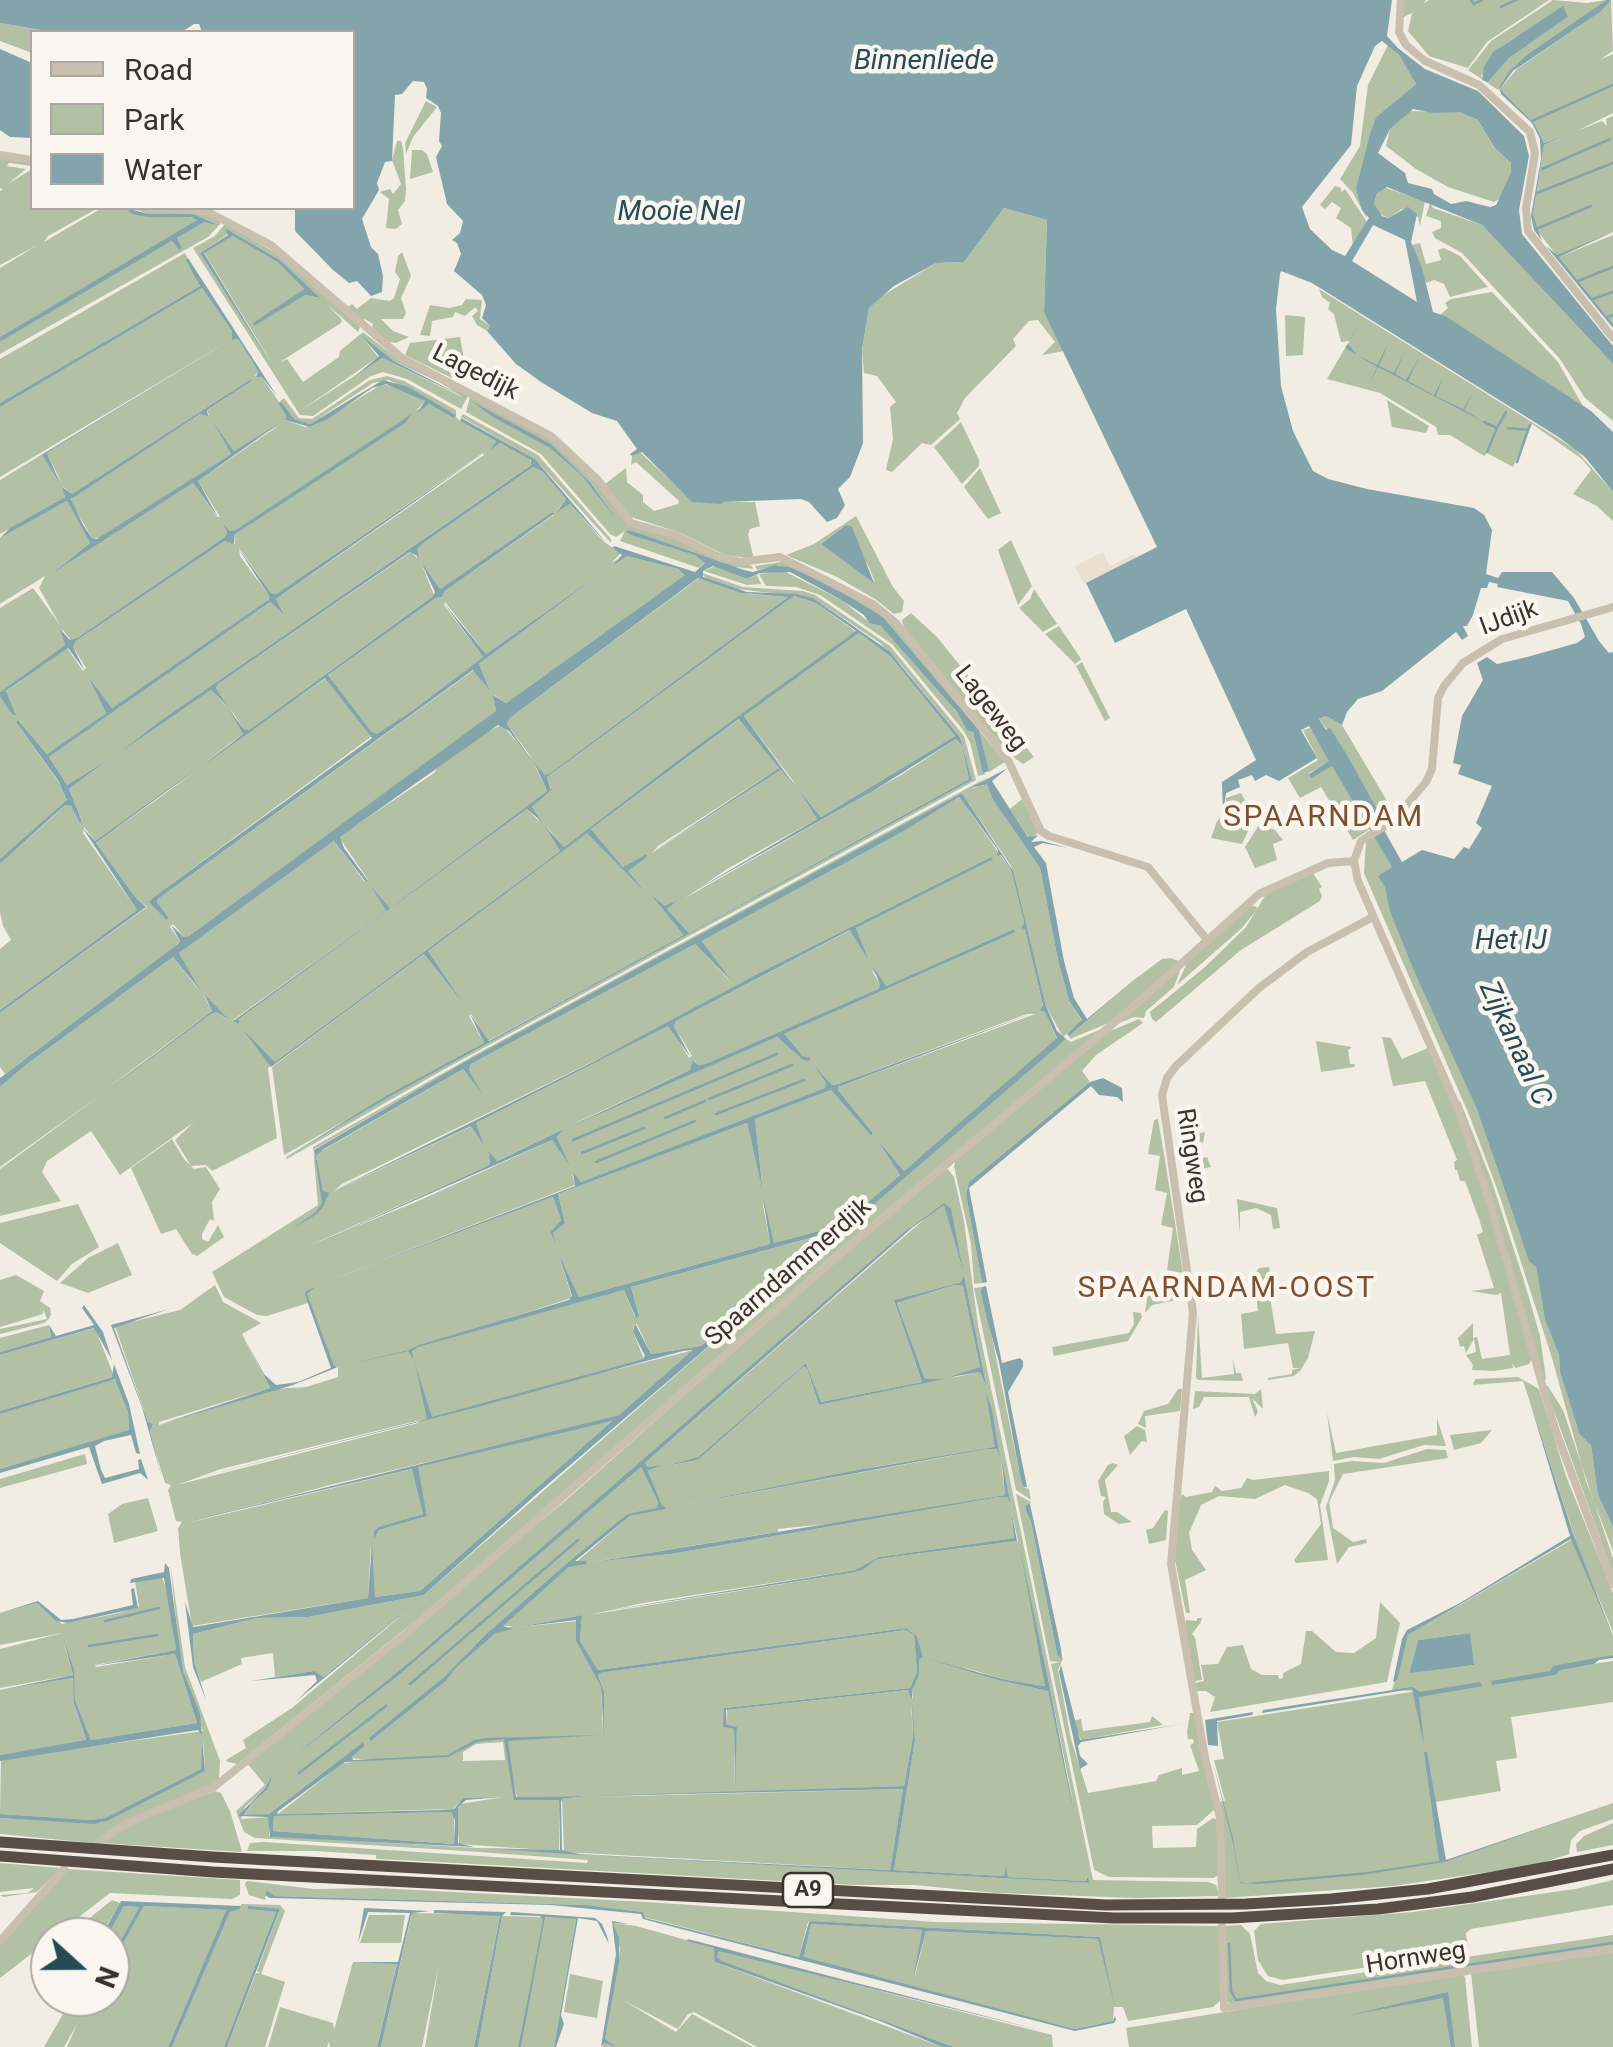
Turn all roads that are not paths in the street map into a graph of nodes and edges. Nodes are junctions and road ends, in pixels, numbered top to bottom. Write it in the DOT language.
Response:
graph roads {
  1 [pos="1401,0"];
  2 [pos="0,155"];
  3 [pos="30,160"];
  4 [pos="188,210"];
  5 [pos="1613,338"];
  6 [pos="780,556"];
  7 [pos="1613,608"];
  8 [pos="1354,861"];
  9 [pos="1373,917"];
  10 [pos="1208,941"];
  11 [pos="1613,1584"];
  12 [pos="0,1842"];
  13 [pos="97,1843"];
  14 [pos="1613,1855"];
  15 [pos="0,1856"];
  16 [pos="64,1869"];
  17 [pos="1613,1870"];
  18 [pos="1222,1897"];
  19 [pos="1222,1926"];
  20 [pos="0,1941"];
  21 [pos="1613,1949"];
  1 -- 5 [label="street"];
  2 -- 3 [label="street"];
  4 -- 6 [label="street, Lagedijk"];
  6 -- 10 [label="street, Lageweg"];
  7 -- 8 [label="street, IJdijk"];
  8 -- 9 [label="street"];
  8 -- 10 [label="street, Spaarndammerdijk"];
  9 -- 11 [label="street"];
  9 -- 18 [label="street, Ringweg"];
  10 -- 13 [label="street, Spaarndammerdijk"];
  12 -- 14 [label="highway, A9"];
  15 -- 17 [label="highway, A9"];
  16 -- 20 [label="street"];
  19 -- 21 [label="street, Hornweg"];
}
